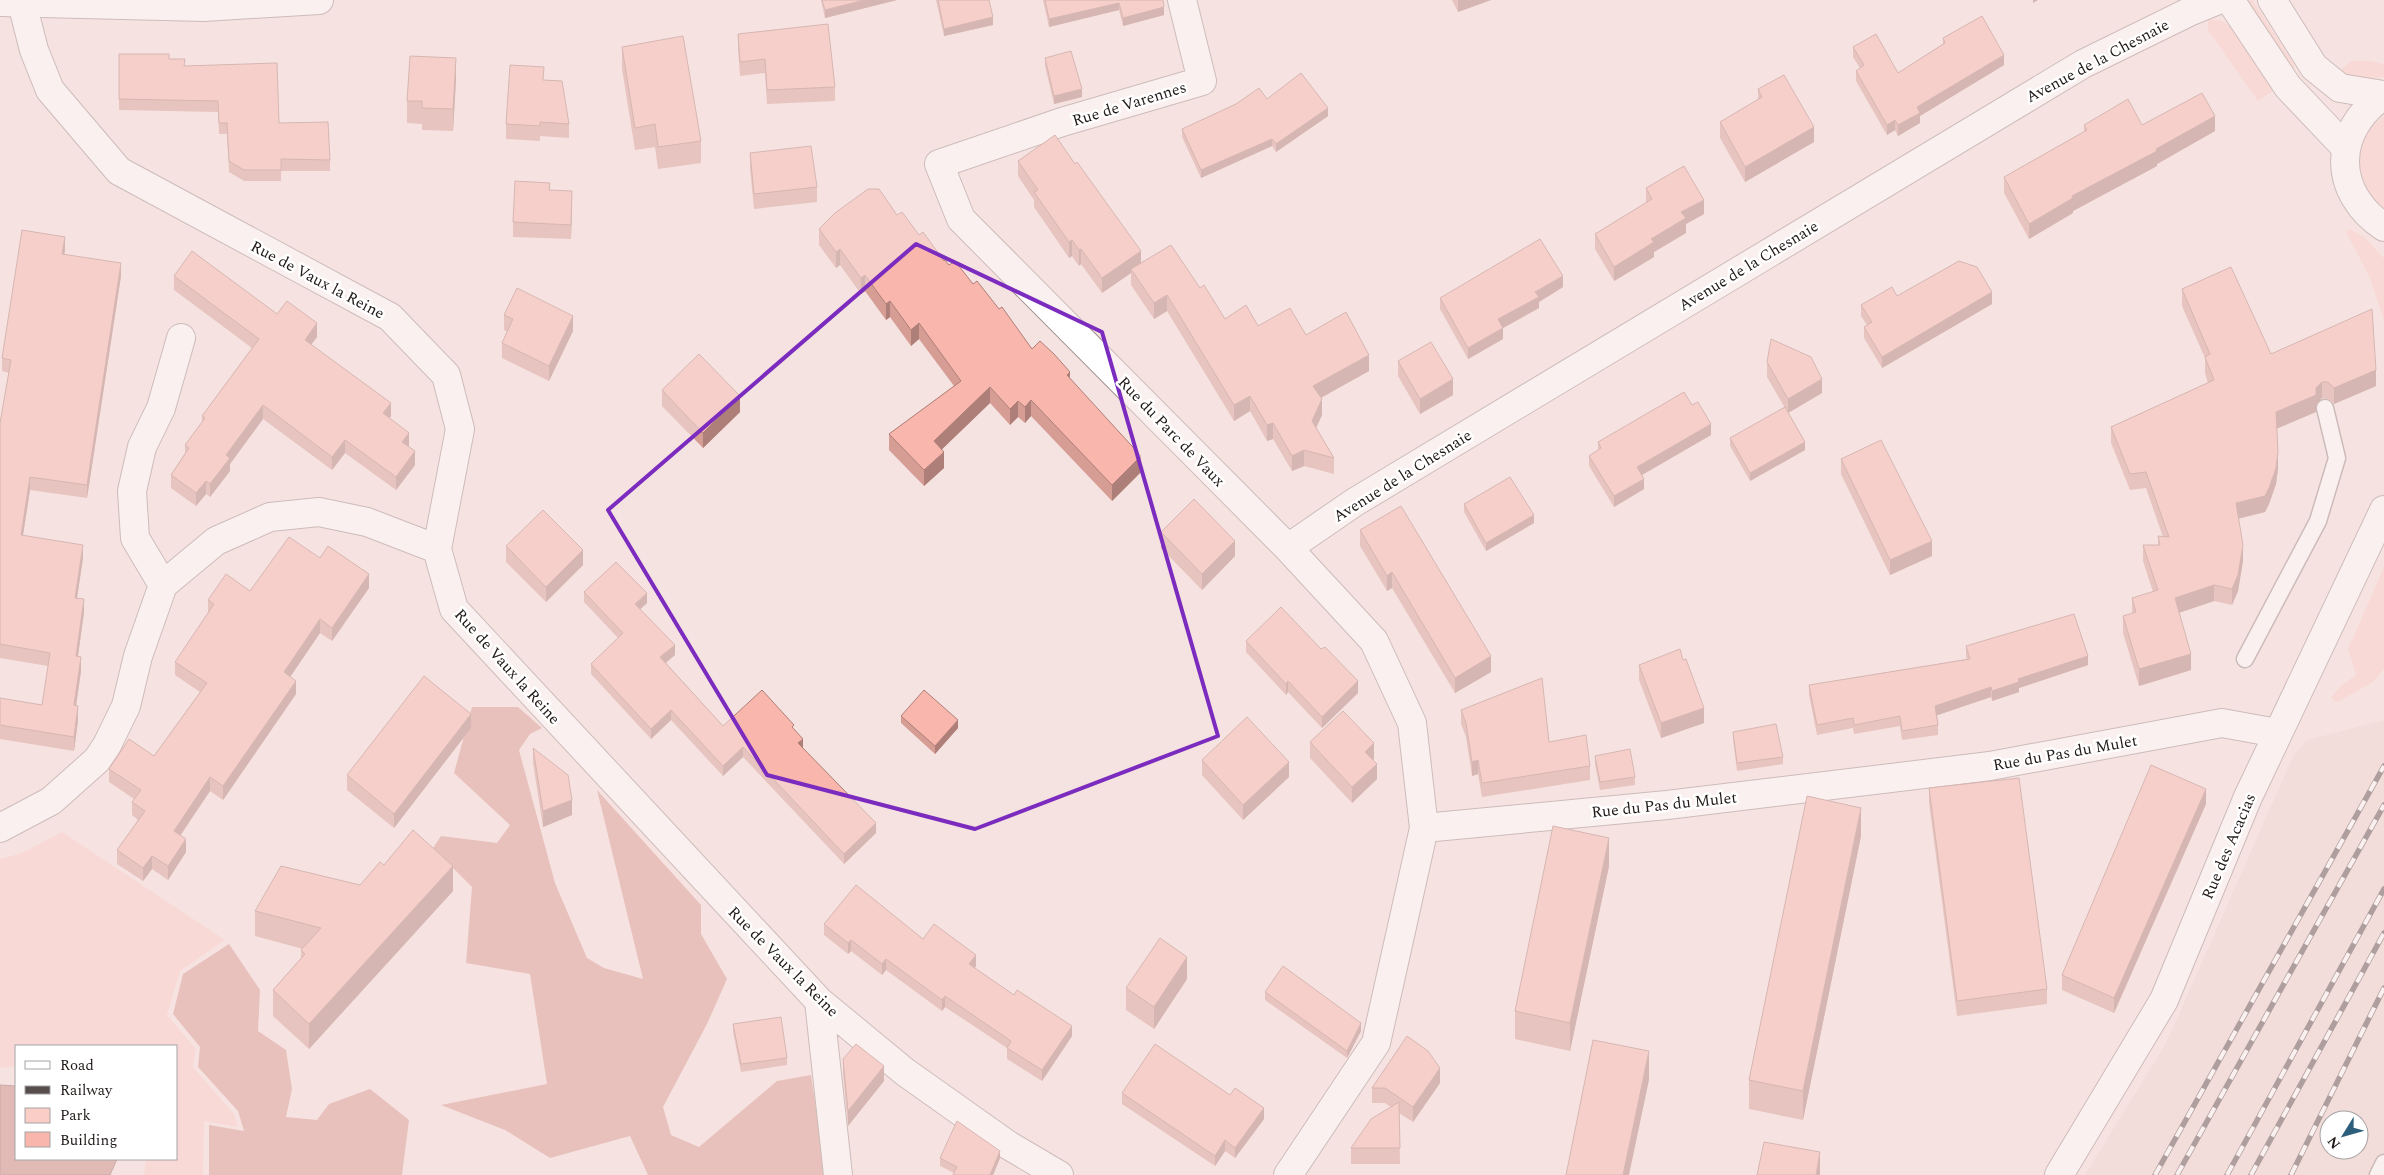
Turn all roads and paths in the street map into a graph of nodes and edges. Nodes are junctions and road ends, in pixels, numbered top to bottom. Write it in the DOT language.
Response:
graph roads {
  1 [pos="319,0"];
  2 [pos="1182,0"];
  3 [pos="2218,0"];
  4 [pos="2230,0"];
  5 [pos="2272,0"];
  6 [pos="11,2"];
  7 [pos="166,3"];
  8 [pos="2384,95"];
  9 [pos="1062,122"];
  10 [pos="2346,147"];
  11 [pos="2384,227"];
  12 [pos="181,338"];
  13 [pos="2325,408"];
  14 [pos="2384,510"];
  15 [pos="1288,548"];
  16 [pos="437,549"];
  17 [pos="163,585"];
  18 [pos="2245,659"];
  19 [pos="2277,733"];
  20 [pos="0,828"];
  21 [pos="1424,828"];
  22 [pos="819,1001"];
  23 [pos="2384,1163"];
  24 [pos="838,1175"];
  25 [pos="1059,1175"];
  26 [pos="1288,1175"];
  27 [pos="2059,1175"];
  28 [pos="2378,1175"];
  1 -- 7 [label="street"];
  2 -- 9 [label="street, Rue de Varennes"];
  3 -- 15 [label="street, Avenue de la Chesnaie"];
  4 -- 10 [label="street"];
  5 -- 8 [label="street"];
  6 -- 7 [label="street"];
  6 -- 16 [label="street, Rue de Vaux la Reine"];
  8 -- 10 [label="street"];
  9 -- 15 [label="street, Rue du Parc de Vaux"];
  10 -- 11 [label="street"];
  12 -- 17 [label="street"];
  13 -- 18 [label="lane"];
  14 -- 19 [label="street, Rue des Acacias"];
  15 -- 21 [label="street, Rue du Parc de Vaux"];
  16 -- 17 [label="street"];
  16 -- 22 [label="street, Rue de Vaux la Reine"];
  17 -- 20 [label="street"];
  19 -- 21 [label="street, Rue du Pas du Mulet"];
  19 -- 27 [label="street, Rue des Acacias"];
  21 -- 26 [label="street"];
  22 -- 24 [label="street"];
  22 -- 25 [label="street, Rue de Vaux la Reine"];
  23 -- 28 [label="lane"];
}
